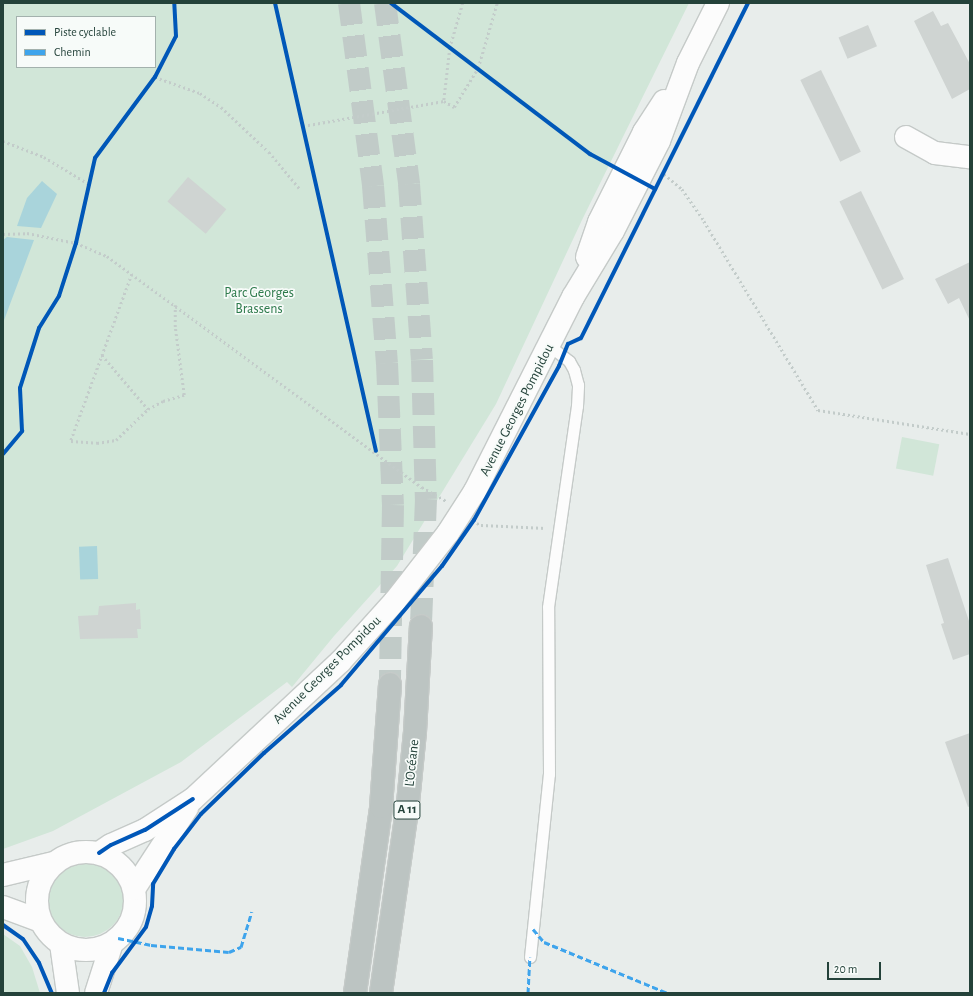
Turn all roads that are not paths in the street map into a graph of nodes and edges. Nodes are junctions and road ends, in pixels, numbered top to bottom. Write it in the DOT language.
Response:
graph roads {
  1 [pos="718,3"];
  2 [pos="906,137"];
  3 [pos="970,157"];
  4 [pos="550,346"];
  5 [pos="421,626"];
  6 [pos="390,684"];
  7 [pos="193,799"];
  8 [pos="100,853"];
  9 [pos="53,863"];
  10 [pos="3,875"];
  11 [pos="134,889"];
  12 [pos="3,907"];
  13 [pos="41,921"];
  14 [pos="112,943"];
  15 [pos="62,944"];
  16 [pos="530,957"];
  17 [pos="68,993"];
  18 [pos="96,993"];
  19 [pos="356,993"];
  20 [pos="381,993"];
  1 -- 4 [label="street, Avenue Georges Pompidou"];
  2 -- 3 [label="street"];
  4 -- 7 [label="street, Avenue Georges Pompidou"];
  4 -- 16 [label="lane"];
  5 -- 20 [label="highway, L’Océane / A 11"];
  6 -- 19 [label="highway, L’Océane / A 11"];
  7 -- 8 [label="street, Avenue Georges Pompidou"];
  7 -- 11 [label="street, Avenue Georges Pompidou"];
  8 -- 9 [label="street"];
  8 -- 11 [label="street"];
  9 -- 10 [label="street"];
  9 -- 13 [label="street"];
  11 -- 14 [label="street"];
  12 -- 13 [label="street"];
  13 -- 15 [label="street"];
  14 -- 15 [label="street"];
  14 -- 18 [label="street"];
  15 -- 17 [label="street"];
}
